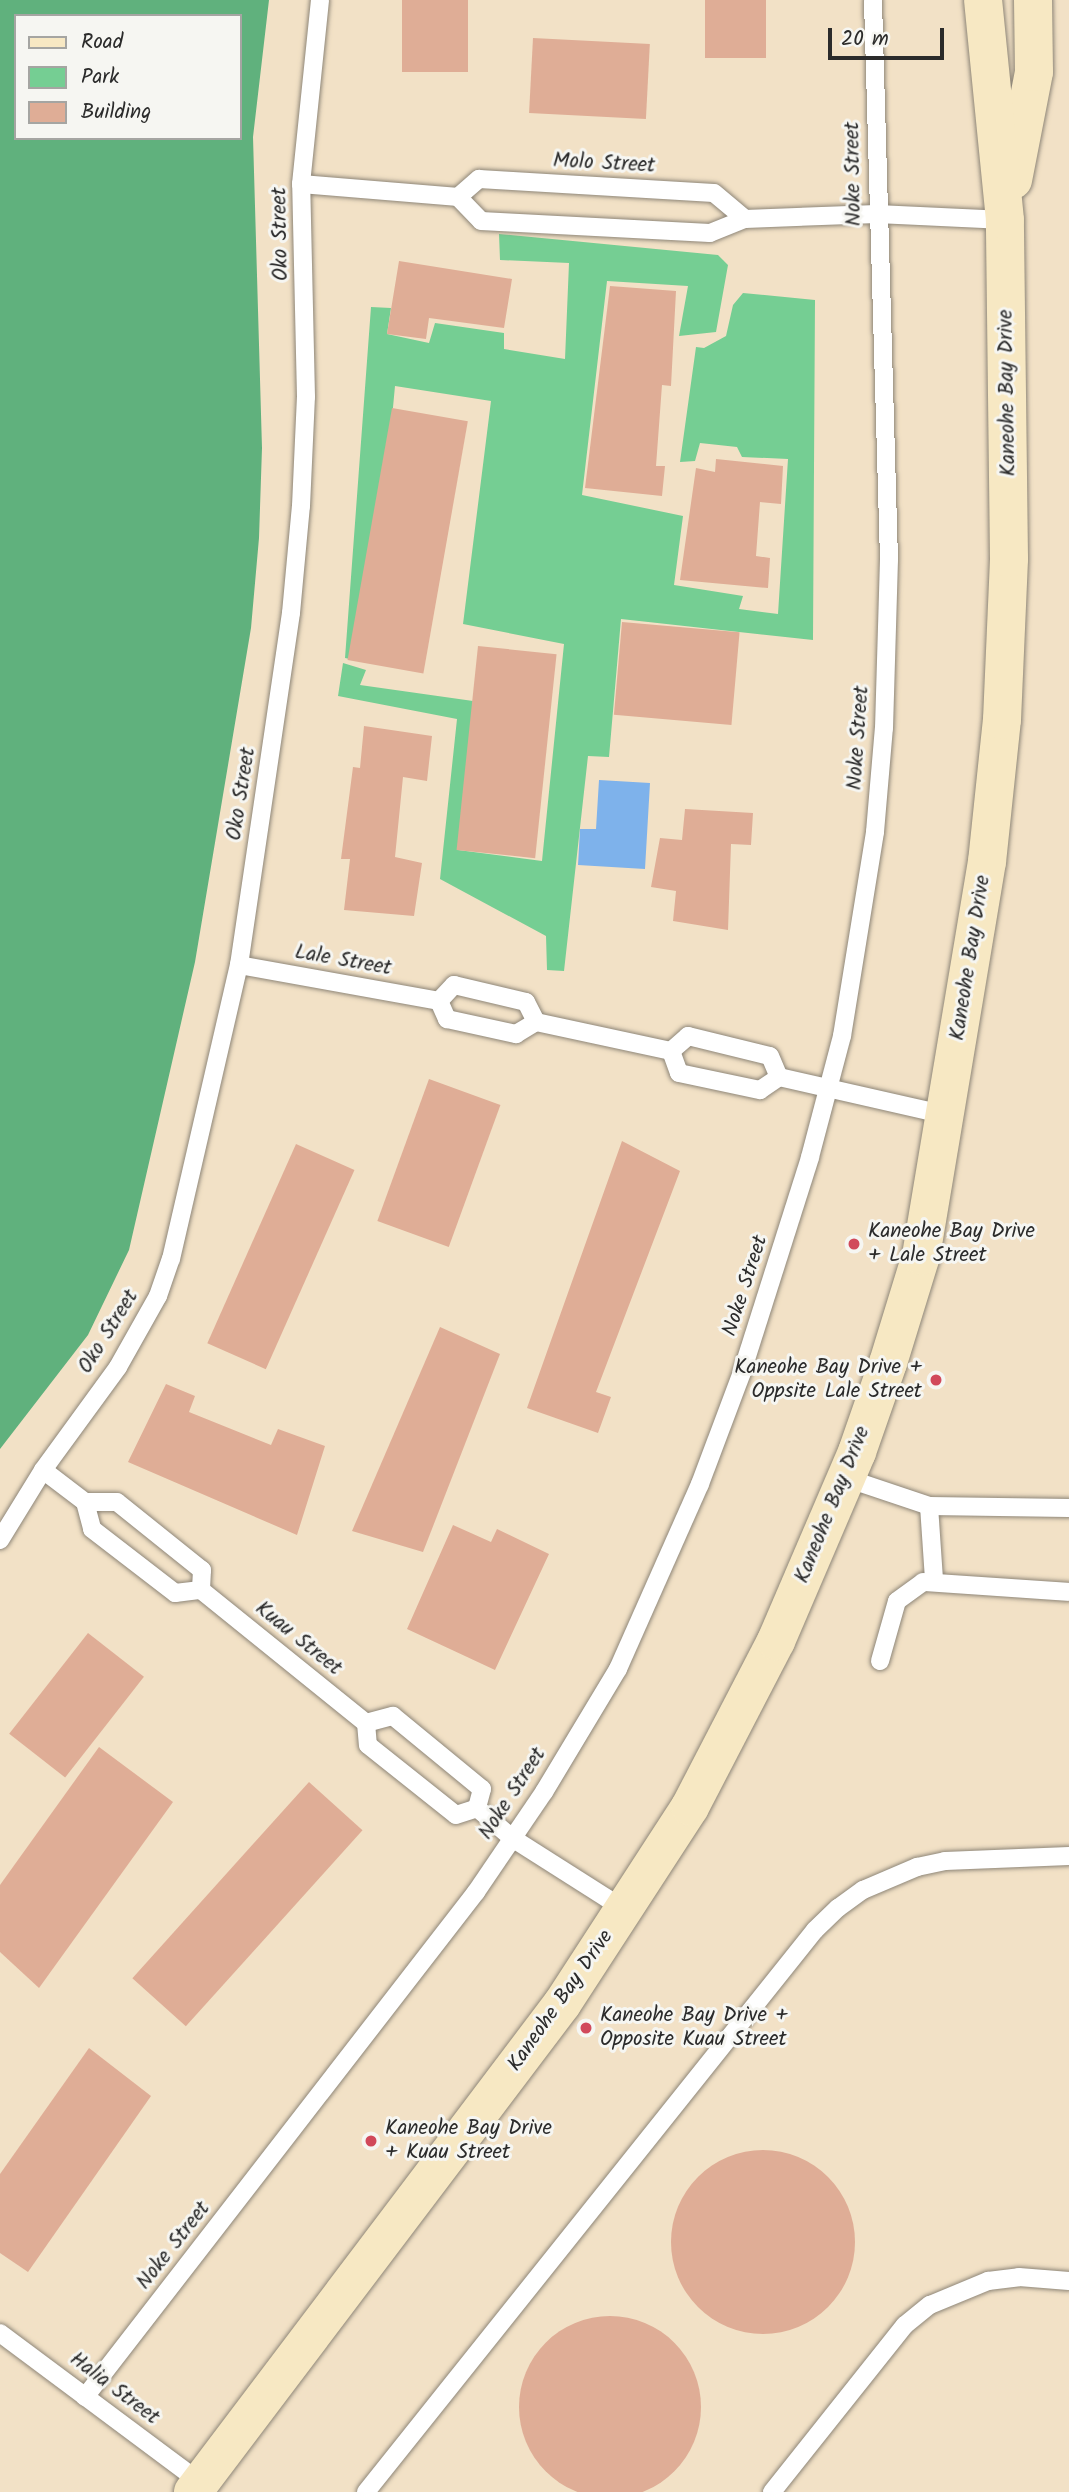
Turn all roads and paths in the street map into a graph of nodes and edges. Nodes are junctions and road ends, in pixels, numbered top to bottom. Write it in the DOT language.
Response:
graph roads {
  1 [pos="320,0"];
  2 [pos="873,0"];
  3 [pos="983,0"];
  4 [pos="1033,0"];
  5 [pos="301,184"];
  6 [pos="458,197"];
  7 [pos="877,214"];
  8 [pos="745,219"];
  9 [pos="1005,220"];
  10 [pos="239,965"];
  11 [pos="439,1001"];
  12 [pos="536,1022"];
  13 [pos="671,1051"];
  14 [pos="779,1077"];
  15 [pos="829,1088"];
  16 [pos="946,1115"];
  17 [pos="43,1470"];
  18 [pos="846,1478"];
  19 [pos="85,1502"];
  20 [pos="929,1506"];
  21 [pos="1069,1508"];
  22 [pos="0,1540"];
  23 [pos="934,1580"];
  24 [pos="201,1590"];
  25 [pos="1069,1592"];
  26 [pos="880,1661"];
  27 [pos="366,1723"];
  28 [pos="477,1808"];
  29 [pos="512,1838"];
  30 [pos="1069,1856"];
  31 [pos="624,1909"];
  32 [pos="1069,2281"];
  33 [pos="0,2333"];
  34 [pos="85,2397"];
  35 [pos="197,2487"];
  36 [pos="366,2492"];
  37 [pos="772,2492"];
  1 -- 5 [label="lane, Oko Street"];
  2 -- 7 [label="lane, Noke Street"];
  3 -- 9 [label="main road, Kaneohe Bay Drive"];
  4 -- 9 [label="main road, Kaneohe Bay Drive"];
  5 -- 6 [label="lane"];
  5 -- 10 [label="lane, Oko Street"];
  6 -- 8 [label="lane"];
  6 -- 8 [label="lane, Molo Street"];
  7 -- 8 [label="lane"];
  7 -- 9 [label="lane"];
  7 -- 15 [label="lane, Noke Street"];
  9 -- 16 [label="main road, Kaneohe Bay Drive"];
  10 -- 11 [label="lane, Lale Street"];
  10 -- 17 [label="lane, Oko Street"];
  11 -- 12 [label="lane"];
  11 -- 12 [label="lane"];
  12 -- 13 [label="lane"];
  13 -- 14 [label="lane"];
  13 -- 14 [label="lane"];
  14 -- 15 [label="lane"];
  15 -- 16 [label="lane"];
  15 -- 29 [label="lane, Noke Street"];
  16 -- 18 [label="main road, Kaneohe Bay Drive"];
  17 -- 19 [label="lane"];
  17 -- 22 [label="lane, Oko Street"];
  18 -- 20 [label="lane"];
  18 -- 31 [label="main road, Kaneohe Bay Drive"];
  19 -- 24 [label="lane"];
  19 -- 24 [label="lane"];
  20 -- 21 [label="lane"];
  20 -- 23 [label="lane"];
  23 -- 25 [label="lane"];
  23 -- 26 [label="lane"];
  24 -- 27 [label="lane, Kuau Street"];
  27 -- 28 [label="lane, Kuau Street"];
  27 -- 28 [label="lane"];
  28 -- 29 [label="lane"];
  29 -- 31 [label="lane"];
  29 -- 34 [label="lane, Noke Street"];
  30 -- 36 [label="lane"];
  31 -- 35 [label="main road, Kaneohe Bay Drive"];
  32 -- 37 [label="lane"];
  33 -- 34 [label="lane, Halia Street"];
  34 -- 35 [label="lane, Halia Street"];
}
